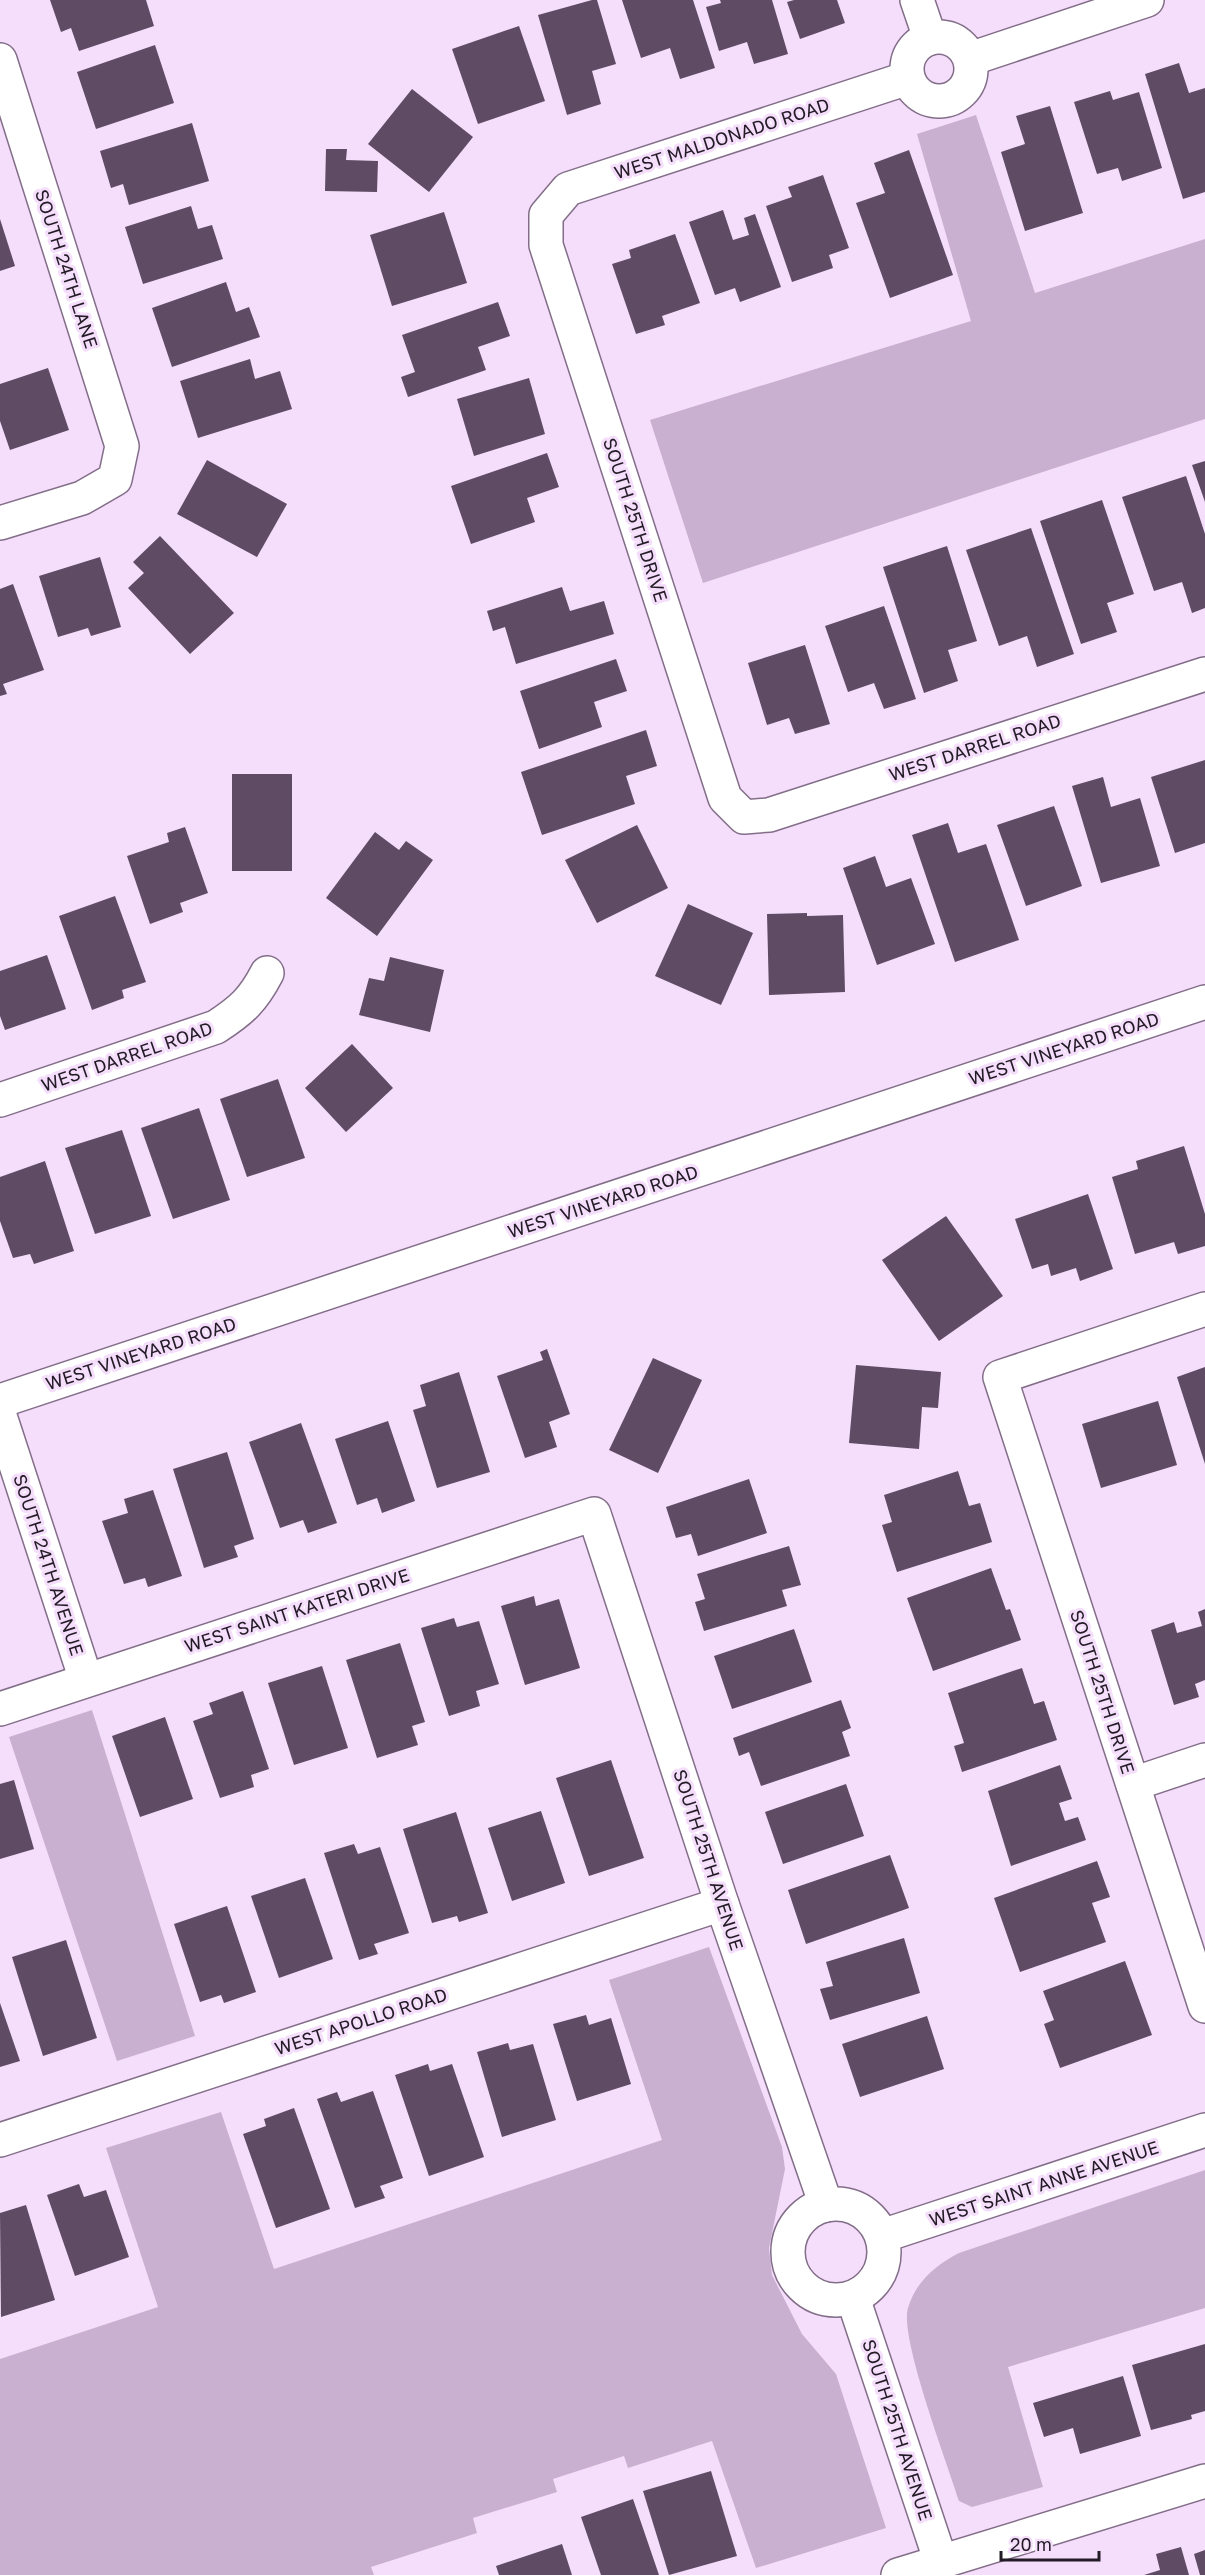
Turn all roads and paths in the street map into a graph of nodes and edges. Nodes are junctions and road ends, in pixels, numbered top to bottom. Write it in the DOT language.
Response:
graph roads {
  1 [pos="917,0"];
  2 [pos="1147,0"];
  3 [pos="930,38"];
  4 [pos="970,59"];
  5 [pos="0,60"];
  6 [pos="908,78"];
  7 [pos="5,96"];
  8 [pos="546,215"];
  9 [pos="0,523"];
  10 [pos="1205,674"];
  11 [pos="744,817"];
  12 [pos="267,972"];
  13 [pos="1205,1002"];
  14 [pos="0,1100"];
  15 [pos="1205,1309"];
  16 [pos="0,1401"];
  17 [pos="0,1416"];
  18 [pos="594,1514"];
  19 [pos="86,1680"];
  20 [pos="0,1709"];
  21 [pos="1205,1760"];
  22 [pos="1132,1784"];
  23 [pos="722,1904"];
  24 [pos="1205,2006"];
  25 [pos="1205,2130"];
  26 [pos="0,2140"];
  27 [pos="826,2205"];
  28 [pos="882,2236"];
  29 [pos="853,2298"];
  30 [pos="1205,2481"];
  31 [pos="940,2562"];
  32 [pos="898,2575"];
  1 -- 3 [label="street"];
  2 -- 4 [label="street"];
  3 -- 4 [label="street"];
  3 -- 6 [label="street"];
  4 -- 6 [label="street"];
  5 -- 7 [label="street, SOUTH 24TH LANE"];
  6 -- 8 [label="street, WEST MALDONADO ROAD"];
  7 -- 9 [label="street, SOUTH 24TH LANE"];
  8 -- 11 [label="street, SOUTH 25TH DRIVE"];
  10 -- 11 [label="street, WEST DARREL ROAD"];
  12 -- 14 [label="street, WEST DARREL ROAD"];
  13 -- 16 [label="street, WEST VINEYARD ROAD"];
  15 -- 22 [label="street, SOUTH 25TH DRIVE"];
  17 -- 19 [label="street, SOUTH 24TH AVENUE"];
  18 -- 19 [label="street, WEST SAINT KATERI DRIVE"];
  18 -- 23 [label="street, SOUTH 25TH AVENUE"];
  19 -- 20 [label="street, WEST SAINT KATERI DRIVE"];
  21 -- 22 [label="street"];
  22 -- 24 [label="street, SOUTH 25TH DRIVE"];
  23 -- 26 [label="street, WEST APOLLO ROAD"];
  23 -- 27 [label="street, SOUTH 25TH AVENUE"];
  25 -- 28 [label="street, WEST SAINT ANNE AVENUE"];
  27 -- 28 [label="street"];
  27 -- 29 [label="street"];
  28 -- 29 [label="street"];
  29 -- 31 [label="street, SOUTH 25TH AVENUE"];
  30 -- 31 [label="street"];
  31 -- 32 [label="street"];
}
